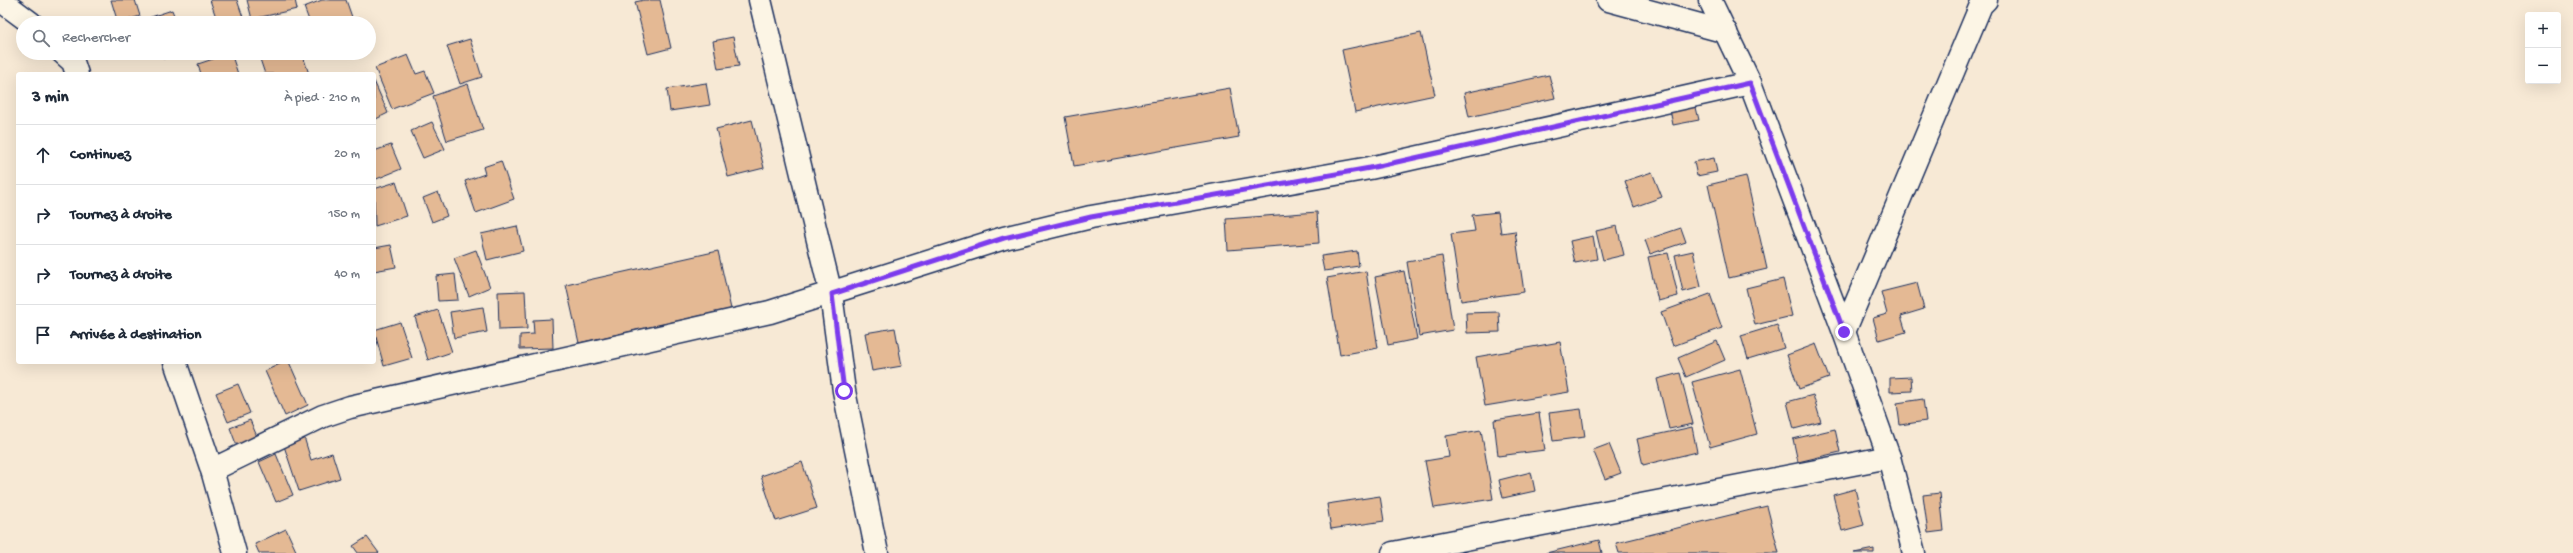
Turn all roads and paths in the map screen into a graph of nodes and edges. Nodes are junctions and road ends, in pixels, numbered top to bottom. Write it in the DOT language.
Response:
graph roads {
  1 [pos="0,0"];
  2 [pos="760,0"];
  3 [pos="1608,0"];
  4 [pos="1710,0"];
  5 [pos="1986,0"];
  6 [pos="22,16"];
  7 [pos="1726,32"];
  8 [pos="71,60"];
  9 [pos="76,72"];
  10 [pos="1750,83"];
  11 [pos="832,294"];
  12 [pos="1844,332"];
  13 [pos="176,364"];
  14 [pos="1889,457"];
  15 [pos="212,470"];
  16 [pos="235,553"];
  17 [pos="877,553"];
  18 [pos="1393,553"];
  19 [pos="1914,553"];
  1 -- 6 [label="street"];
  2 -- 11 [label="street"];
  3 -- 7 [label="street"];
  4 -- 7 [label="street"];
  5 -- 12 [label="street"];
  7 -- 10 [label="street"];
  8 -- 9 [label="street"];
  10 -- 11 [label="street"];
  10 -- 12 [label="street"];
  11 -- 15 [label="street"];
  11 -- 17 [label="street"];
  12 -- 14 [label="street"];
  13 -- 15 [label="street"];
  14 -- 18 [label="street"];
  14 -- 19 [label="street"];
  15 -- 16 [label="street"];
}
